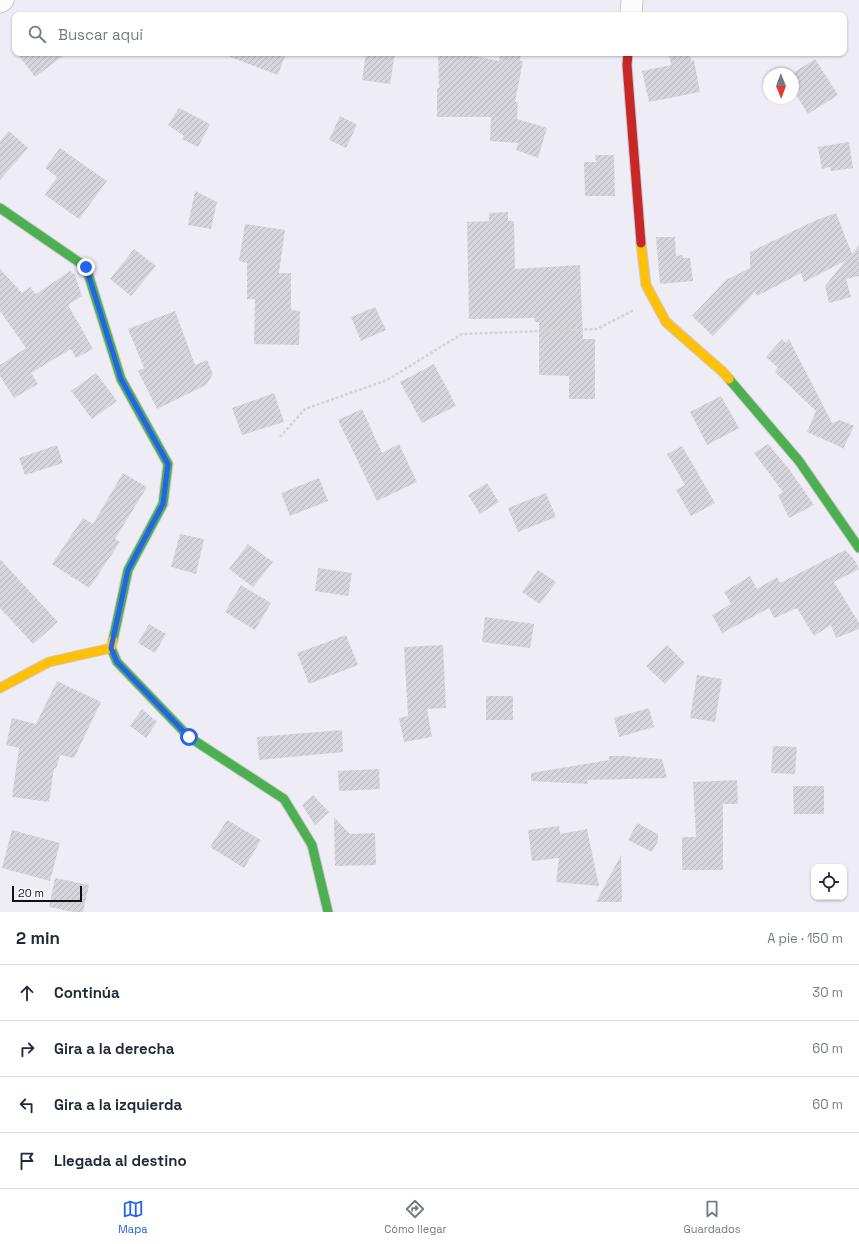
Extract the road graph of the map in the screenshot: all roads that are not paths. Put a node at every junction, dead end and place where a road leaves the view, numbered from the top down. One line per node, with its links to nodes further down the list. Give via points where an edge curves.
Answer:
1 (3, 0): 3 (street)
2 (632, 0): 4 (street)
3 (0, 2)
4 (631, 12)
5 (628, 56): 7 (street, via 639,225 646,285 666,322 724,373 799,461)
6 (0, 208): 8 (street, via 86,267 121,379 168,464 163,504 128,570)
7 (859, 548)
8 (111, 648): 9 (street, via 48,662); 10 (street, via 117,662 189,737 284,799 312,845)
9 (0, 688)
10 (328, 912)

